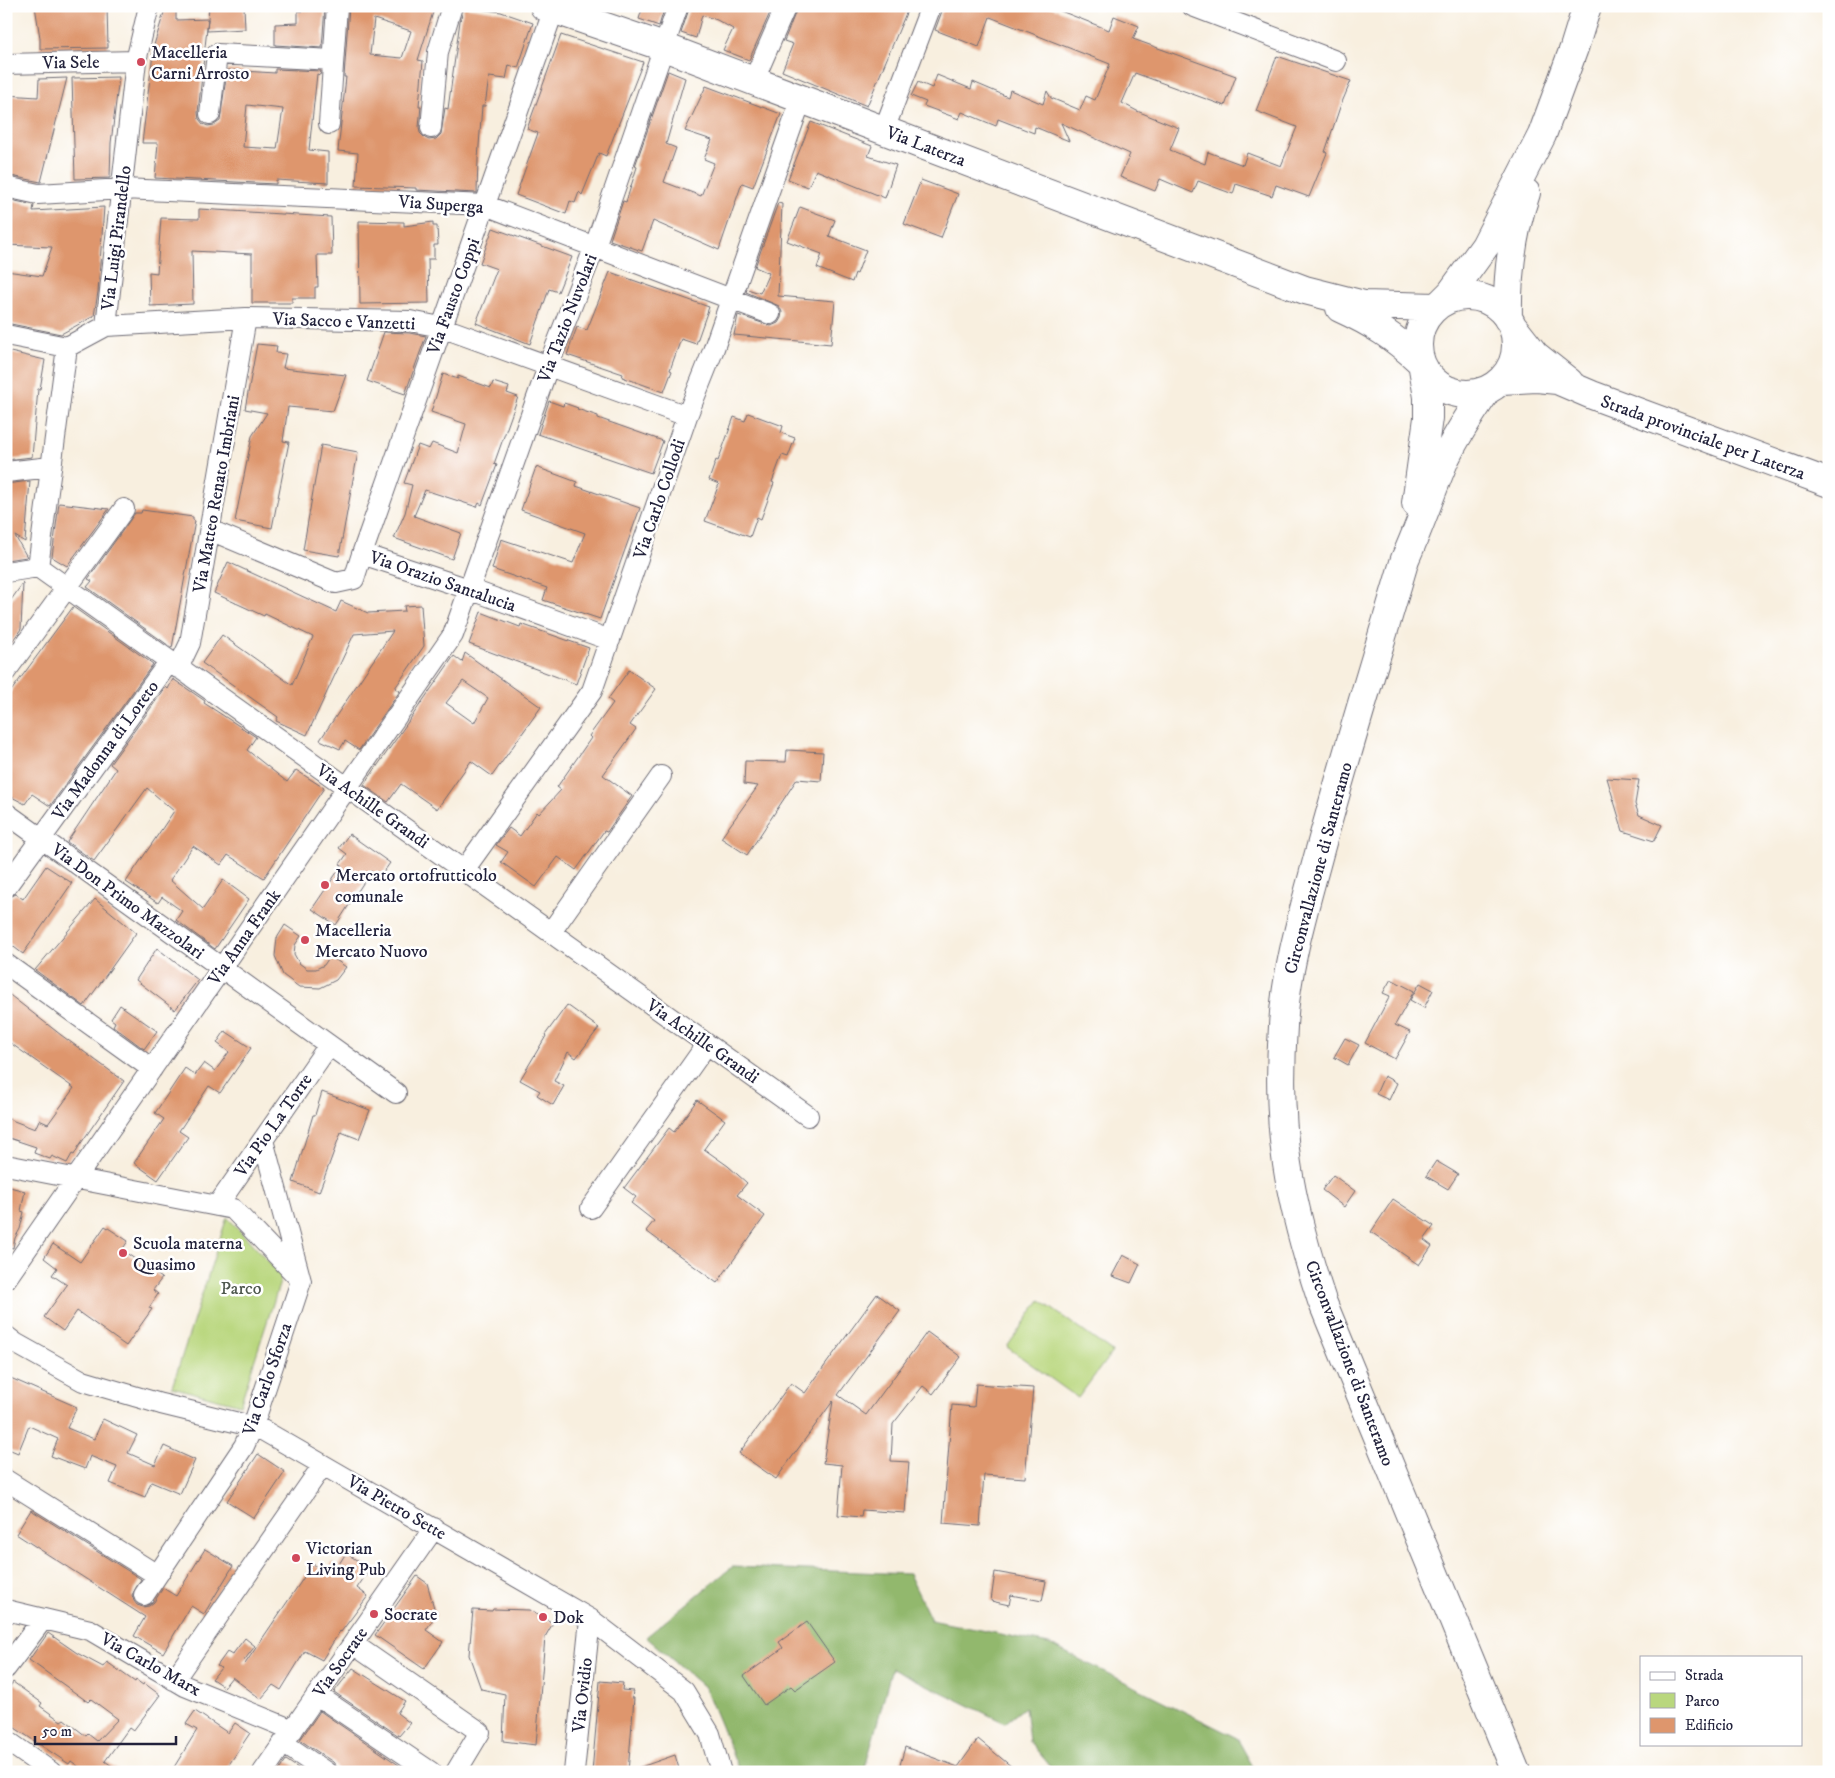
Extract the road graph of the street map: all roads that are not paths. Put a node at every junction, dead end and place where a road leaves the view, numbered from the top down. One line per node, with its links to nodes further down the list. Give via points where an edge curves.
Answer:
1 (149, 6): 11 (street, Via Luigi Pirandello)
2 (337, 6): 12 (street)
3 (452, 6): 19 (street, via 438,52)
4 (678, 6): 10 (street, Via Tazio Nuvolari)
5 (786, 6): 15 (street)
6 (931, 6): 20 (street)
7 (1192, 6): 13 (street)
8 (1587, 6): 21 (main road)
9 (551, 7): 10 (main road, Via Laterza); 24 (street, Via Fausto Coppi)
10 (664, 47): 15 (main road, Via Laterza); 25 (street, Via Tazio Nuvolari)
11 (136, 60): 14 (street, Via Sele); 23 (street, Via Luigi Pirandello)
12 (333, 60): 17 (street, via 217,54); 18 (street)
13 (1336, 61)
14 (6, 64)
15 (753, 82): 16 (main road, Via Laterza)
16 (801, 100): 20 (main road, Via Laterza); 27 (street, Via Carlo Collodi)
17 (210, 114)
18 (328, 124)
19 (431, 128)
20 (884, 130): 26 (main road, Via Laterza)
21 (1542, 135): 28 (main road, via 1486,246 1451,293); 31 (main road, via 1516,230 1509,269)
22 (6, 188): 23 (street, Via Superga, via 38,194)
23 (123, 189): 24 (street, Via Superga); 32 (street, Via Luigi Pirandello)
24 (485, 205): 25 (street, Via Superga); 33 (street, Via Fausto Coppi)
25 (595, 246): 27 (street, Via Superga); 36 (street, Via Tazio Nuvolari)
26 (1305, 290): 28 (main road, via 1364,305); 37 (main road, via 1376,325 1400,342)
27 (730, 300): 29 (street, Via Superga); 40 (street, Via Carlo Collodi)
28 (1438, 305): 31 (main road, via 1470,296 1498,307); 37 (main road, via 1420,331 1418,346)
29 (770, 314)
30 (246, 318): 32 (street, Via Sacco e Vanzetti); 33 (street, Via Sacco e Vanzetti, via 410,320); 45 (street, Via Matteo Renato Imbriani)
31 (1511, 323): 38 (main road, via 1516,341 1515,355 1510,368); 39 (main road, via 1535,355)
32 (106, 326): 35 (street, Via Luigi Pirandello)
33 (441, 326): 36 (street, Via Sacco e Vanzetti); 46 (street, Via Fausto Coppi)
34 (6, 335): 35 (street)
35 (67, 347): 41 (street)
36 (549, 364): 40 (street, Via Sacco e Vanzetti); 51 (street, Via Tazio Nuvolari)
37 (1422, 365): 38 (main road, via 1432,380 1458,394 1473,394); 47 (main road, Circonvallazione di Santeramo, via 1428,418)
38 (1494, 385): 39 (main road, Strada provinciale per Laterza, via 1537,378 1557,380); 47 (main road, Circonvallazione di Santeramo, via 1465,422 1452,446)
39 (1578, 389): 43 (main road, Strada provinciale per Laterza)
40 (687, 416): 52 (street, Via Carlo Collodi)
41 (51, 467): 42 (street); 48 (street)
42 (6, 472)
43 (1829, 483)
44 (124, 509): 50 (street)
45 (210, 530): 46 (street, Via Orazio Santalucia, via 336,583 354,579); 53 (street, Via Matteo Renato Imbriani, via 190,643)
46 (362, 554): 51 (street, Via Orazio Santalucia)
47 (1404, 559): 99 (main road, Circonvallazione di Santeramo, via 1297,938 1283,1025 1283,1136 1298,1223 1322,1301)
48 (38, 567): 49 (street); 50 (street, Via Achille Grandi)
49 (6, 572)
50 (66, 588): 53 (street, Via Achille Grandi); 54 (street)
51 (469, 589): 52 (street, Via Orazio Santalucia); 56 (street, Via Anna Frank, via 453,635)
52 (610, 640): 59 (street, Via Carlo Collodi, via 592,691)
53 (173, 665): 56 (street, Via Achille Grandi); 58 (street, Via Madonna di Loreto)
54 (6, 671)
55 (661, 776): 61 (street)
56 (348, 787): 59 (street, Via Achille Grandi); 63 (street, Via Anna Frank)
57 (6, 813): 58 (street, Via Don Primo Mazzolari)
58 (42, 839): 60 (street, Via Madonna di Loreto); 63 (street, Via Don Primo Mazzolari)
59 (464, 870): 61 (street, Via Achille Grandi)
60 (6, 887)
61 (551, 932): 64 (street, Via Achille Grandi)
62 (6, 964): 66 (street)
63 (222, 969): 65 (street, Via Don Primo Mazzolari); 66 (street, Via Anna Frank)
64 (707, 1044): 68 (street, Via Achille Grandi); 73 (street)
65 (328, 1045): 67 (street, Via Don Primo Mazzolari); 69 (street, Via Pio La Torre)
66 (152, 1069): 71 (street, Via Anna Frank)
67 (396, 1093)
68 (808, 1116)
69 (263, 1140): 72 (street, Via Pio La Torre); 75 (street)
70 (6, 1165): 71 (street)
71 (76, 1179): 72 (street); 74 (street, Via Anna Frank)
72 (217, 1206): 75 (street, via 233,1209)
73 (591, 1208)
74 (6, 1279)
75 (301, 1280): 77 (street, Via Carlo Sforza)
76 (6, 1336): 77 (street, Via Pietro Sette, via 83,1381)
77 (252, 1426): 78 (street, Via Pietro Sette); 81 (street, Via Carlo Sforza, via 244,1446)
78 (323, 1465): 80 (street, Via Pietro Sette); 88 (street)
79 (6, 1480): 81 (street)
80 (434, 1528): 85 (street, Via Pietro Sette); 86 (street, Via Socrate)
81 (157, 1575): 82 (street, Via Carlo Sforza)
82 (144, 1595)
83 (6, 1610): 84 (street, Via Carlo Marx)
84 (42, 1619): 87 (street); 88 (street, Via Carlo Marx, via 90,1630)
85 (590, 1619): 97 (street, Via Ovidio); 98 (street, Via Pietro Sette, via 684,1691 710,1734)
86 (353, 1644): 89 (street, Via Socrate); 96 (street, via 480,1732)
87 (6, 1668)
88 (174, 1680): 90 (street, Via Carlo Marx)
89 (317, 1695): 90 (street, Via Socrate); 95 (street)
90 (288, 1736): 93 (street, Via Socrate); 94 (street, Via Carlo Marx)
91 (6, 1740): 92 (street)
92 (51, 1772)
93 (263, 1772)
94 (326, 1772)
95 (430, 1772)
96 (456, 1772)
97 (574, 1772)
98 (721, 1772)
99 (1516, 1772)

